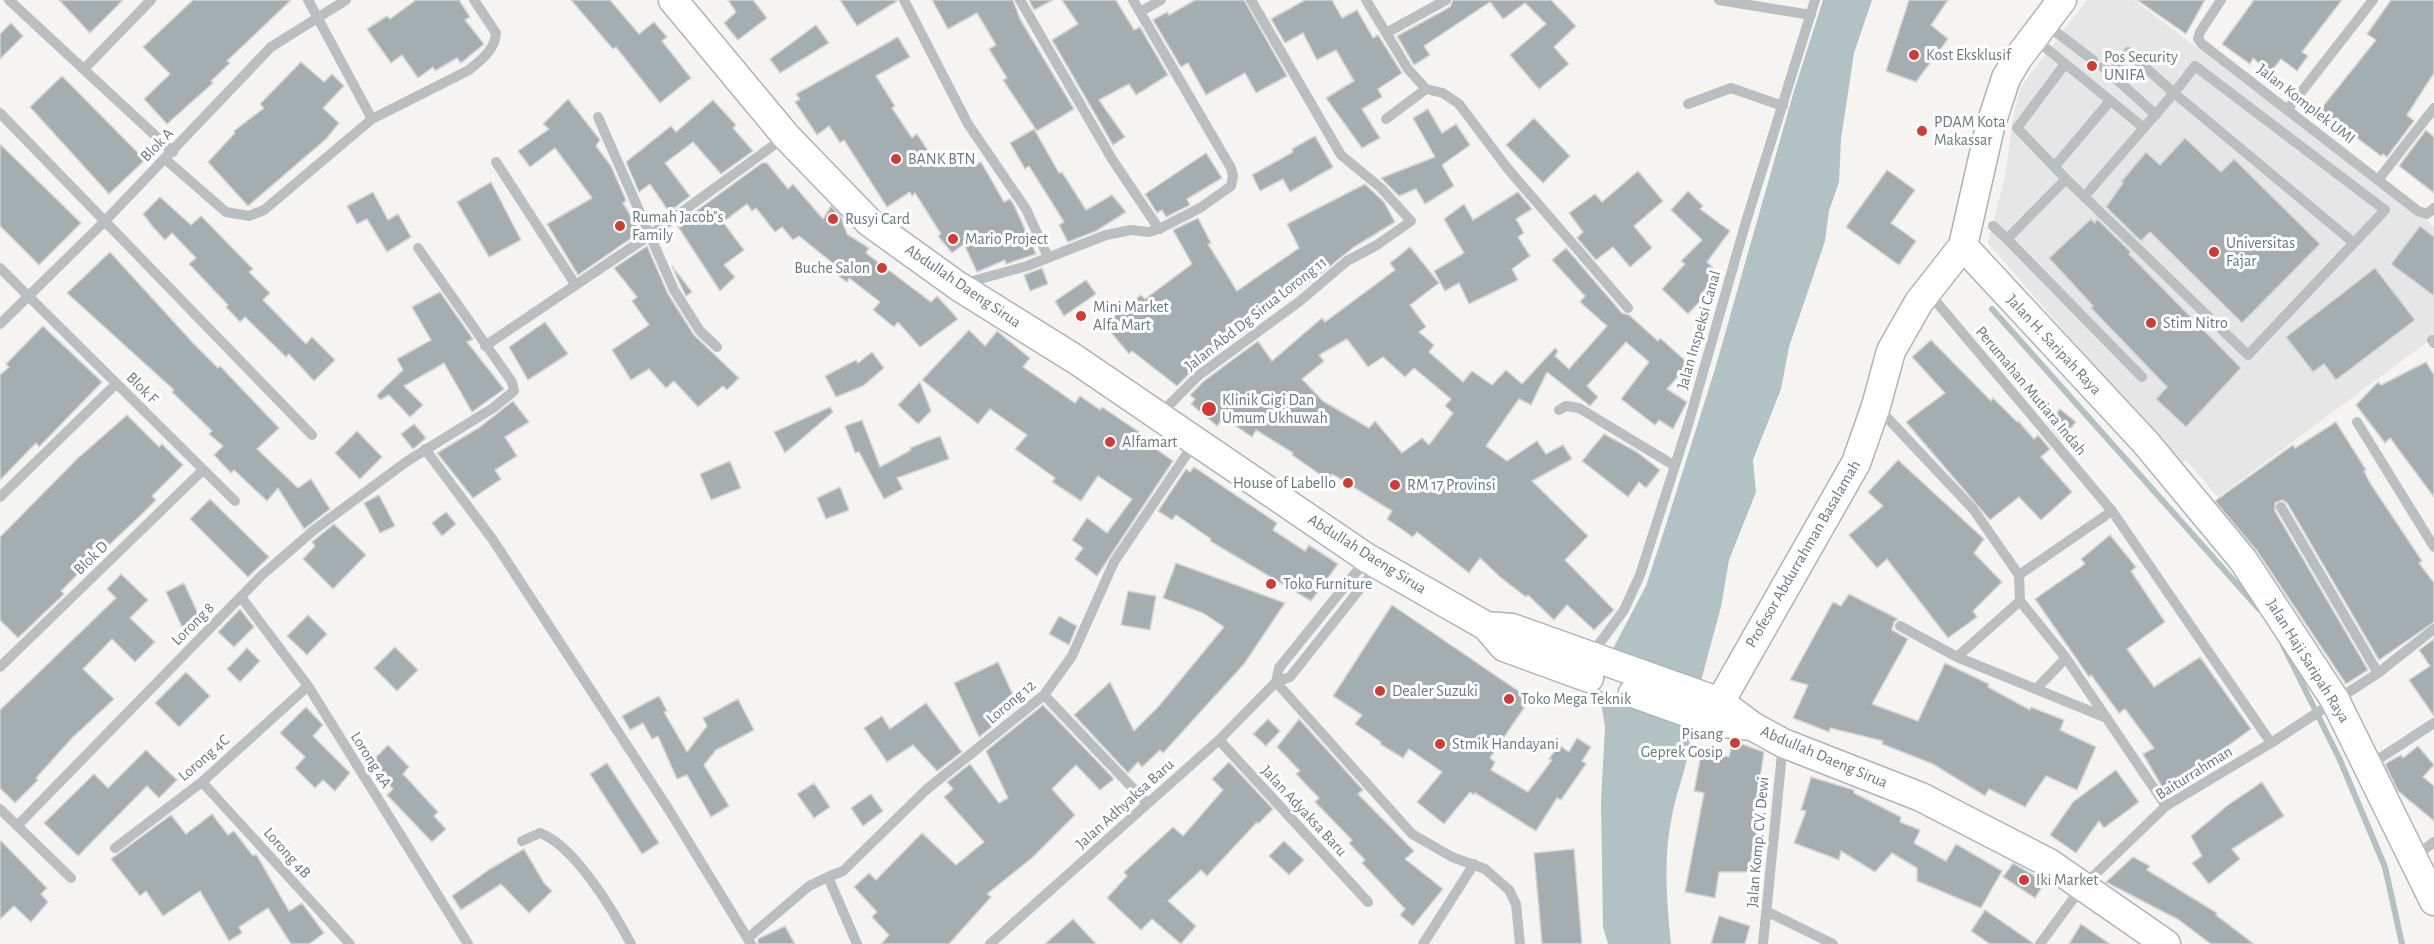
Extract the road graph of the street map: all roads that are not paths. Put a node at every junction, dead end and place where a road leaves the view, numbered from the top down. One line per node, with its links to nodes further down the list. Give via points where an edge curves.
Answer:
1 (9, 0): 26 (street)
2 (151, 0): 26 (street)
3 (308, 0): 21 (street)
4 (346, 0): 21 (street, Blok A)
5 (474, 0): 37 (street, via 496,33 493,46 482,59 469,70)
6 (673, 0): 40 (main road, Abdullah Daeng Sirua)
7 (904, 0): 55 (street, via 968,124 1026,209)
8 (1020, 0): 50 (street, via 1106,148)
9 (1133, 0): 19 (street)
10 (1161, 0): 19 (street)
11 (1251, 0): 69 (street, Jalan Abd Dg Sirua Lorong 11, via 1341,155 1381,188 1411,220 1347,261 1300,301 1199,375)
12 (1366, 0): 23 (street)
13 (1446, 0): 23 (street)
14 (1719, 0): 20 (street)
15 (1815, 0): 20 (street, Jalan Inspeksi Canal)
16 (2062, 0): 22 (main road, Profesor Abdurrahman Basalamah)
17 (2222, 0): 33 (street, Jalan Komplek UMI, via 2198,39)
18 (2373, 0): 33 (street)
19 (1140, 12): 50 (street, via 1233,176 1229,188)
20 (1811, 15): 31 (street, Jalan Inspeksi Canal)
21 (319, 16): 37 (street); 41 (street, Blok A, via 271,47)
22 (2038, 30): 24 (street); 25 (street); 56 (main road, Profesor Abdurrahman Basalamah, via 2006,78 1997,101)
23 (1386, 33): 27 (street, via 1408,69)
24 (2099, 61): 28 (street, via 2128,52); 35 (street)
25 (2065, 64): 29 (street); 43 (street, via 2017,128)
26 (85, 68): 41 (street)
27 (1426, 89): 38 (street); 61 (street, via 1443,93 1459,104 1508,169)
28 (2174, 93): 35 (street); 53 (street); 53 (street, via 2195,66 2385,210)
29 (2110, 101): 39 (street); 43 (street)
30 (1688, 104): 31 (street, via 1731,88)
31 (1783, 106): 75 (street, Jalan Inspeksi Canal)
32 (2434, 108): 45 (street)
33 (2288, 109): 45 (street, Jalan Komplek UMI)
34 (0, 113): 48 (street)
35 (2156, 115): 39 (street)
36 (598, 117): 51 (street)
37 (372, 119): 41 (street, via 264,210 249,216 216,206)
38 (1386, 119)
39 (2144, 128): 46 (street)
40 (786, 136): 51 (street); 59 (main road, Abdullah Daeng Sirua, via 869,222)
41 (169, 155): 48 (street, Blok A)
42 (496, 162): 58 (street)
43 (2055, 166): 44 (street)
44 (2066, 179): 46 (street); 52 (street)
45 (2378, 180): 47 (street, Jalan Komplek UMI, via 2421,213)
46 (2084, 197): 53 (street, via 2248,355)
47 (2433, 209)
48 (104, 222): 60 (street, Blok A); 71 (street)
49 (1994, 226): 52 (street)
50 (1159, 229): 55 (street, via 1106,235)
51 (650, 235): 58 (street); 64 (street, via 674,290 700,332)
52 (2007, 239): 65 (street)
53 (2354, 243)
54 (418, 248): 63 (street)
55 (1048, 257): 59 (street)
56 (1947, 266): 67 (main road, Profesor Abdurrahman Basalamah, via 1890,351); 73 (main road, Jalan H. Saripah Raya); 80 (street, Perumahan Mutiara Indah)
57 (0, 268): 60 (street, Blok F)
58 (575, 284): 63 (street)
59 (958, 286): 69 (main road, Abdullah Daeng Sirua, via 1076,359)
60 (28, 296): 62 (street, Blok A); 66 (street, Blok F)
61 (1628, 308)
62 (0, 324)
63 (486, 346): 74 (street, Lorong 8, via 512,382 514,391)
64 (717, 347)
65 (2142, 377)
66 (116, 384): 76 (street, Blok F); 77 (street)
67 (1876, 406): 83 (street, via 1973,509); 99 (main road, Profesor Abdurrahman Basalamah, via 1856,463)
68 (1559, 410): 75 (street, via 1566,406 1579,408)
69 (1158, 416): 72 (main road, Abdullah Daeng Sirua)
70 (2357, 422): 81 (street)
71 (312, 435)
72 (1195, 441): 82 (main road, Abdullah Daeng Sirua); 97 (street, Lorong 12, via 1114,562 1072,656)
73 (2146, 443): 98 (main road, Jalan Haji Saripah Raya, via 2243,561)
74 (423, 450): 84 (street, Lorong 8, via 314,530); 122 (street, via 493,540)
75 (1675, 466): 90 (street, Jalan Inspeksi Canal, via 1632,594)
76 (203, 470): 78 (street, Blok F); 92 (street, Blok D)
77 (0, 497)
78 (235, 501)
79 (2282, 507): 93 (street)
80 (2112, 511): 83 (street); 105 (street, Perumahan Mutiara Indah)
81 (2434, 547)
82 (1373, 561): 87 (main road, Abdullah Daeng Sirua); 94 (street, via 1279,669)
83 (2019, 575): 85 (street)
84 (241, 597): 95 (street, Lorong 4A); 111 (street, Lorong 8)
85 (2020, 601): 89 (street); 91 (street)
86 (1900, 626): 89 (street)
87 (1486, 627): 90 (main road, Abdullah Daeng Sirua, via 1512,628); 102 (main road, via 1504,647 1530,657 1704,719)
88 (2434, 629): 93 (street, Baiturrahman)
89 (1957, 657): 96 (street)
90 (1589, 658): 99 (main road, Abdullah Daeng Sirua)
91 (2066, 658): 96 (street); 100 (street)
92 (0, 667)
93 (2378, 673): 98 (street, Baiturrahman)
94 (1276, 682): 103 (street, Jalan Adhyaksa Baru); 115 (street, via 1412,834)
95 (308, 686): 107 (street, Lorong 4C); 124 (street, Lorong 4A)
96 (2037, 688): 100 (street)
97 (1044, 695): 108 (street); 116 (street, Lorong 12, via 927,789 843,871)
98 (2335, 700): 105 (street, Baiturrahman); 106 (main road, Jalan Haji Saripah Raya)
99 (1720, 702): 102 (main road, Abdullah Daeng Sirua)
100 (2109, 719): 109 (street)
101 (2434, 723): 106 (street)
102 (1752, 726): 104 (main road, Abdullah Daeng Sirua)
103 (1219, 740): 108 (street, Jalan Adhyaksa Baru); 119 (street, Jalan Adyaksa Baru)
104 (1783, 743): 118 (main road, Abdullah Daeng Sirua, via 1921,797 2049,863); 121 (street, Jalan Komp. CV. Dewi)
105 (2271, 743): 109 (street, Baiturrahman)
106 (2368, 766): 114 (main road, Jalan Haji Saripah Raya)
107 (202, 782): 113 (street, Lorong 4C); 123 (street, Lorong 4B)
108 (1147, 803): 127 (street, Jalan Adhyaksa Baru)
109 (2166, 806): 118 (street, Baiturrahman)
110 (0, 809): 111 (street)
111 (17, 826): 117 (street)
112 (522, 842): 125 (street, via 540,833 555,842 600,891)
113 (115, 848)
114 (2423, 850): 120 (main road, Jalan Haji Saripah Raya)
115 (1473, 864): 128 (street); 129 (street, via 1509,890 1516,904)
116 (828, 877): 122 (street, Lorong 12, via 809,886); 126 (street)
117 (71, 878)
118 (2082, 887): 132 (street, Baiturrahman); 133 (main road, Abdullah Daeng Sirua)
119 (1368, 902)
120 (2434, 902)
121 (1767, 912): 130 (street, Jalan Komp. CV. Dewi); 131 (street)
122 (750, 941)
123 (350, 944)
124 (468, 944)
125 (631, 944)
126 (857, 944)
127 (990, 944)
128 (1423, 944)
129 (1520, 944)
130 (1763, 944)
131 (1833, 944)
132 (2040, 944)
133 (2166, 944)

